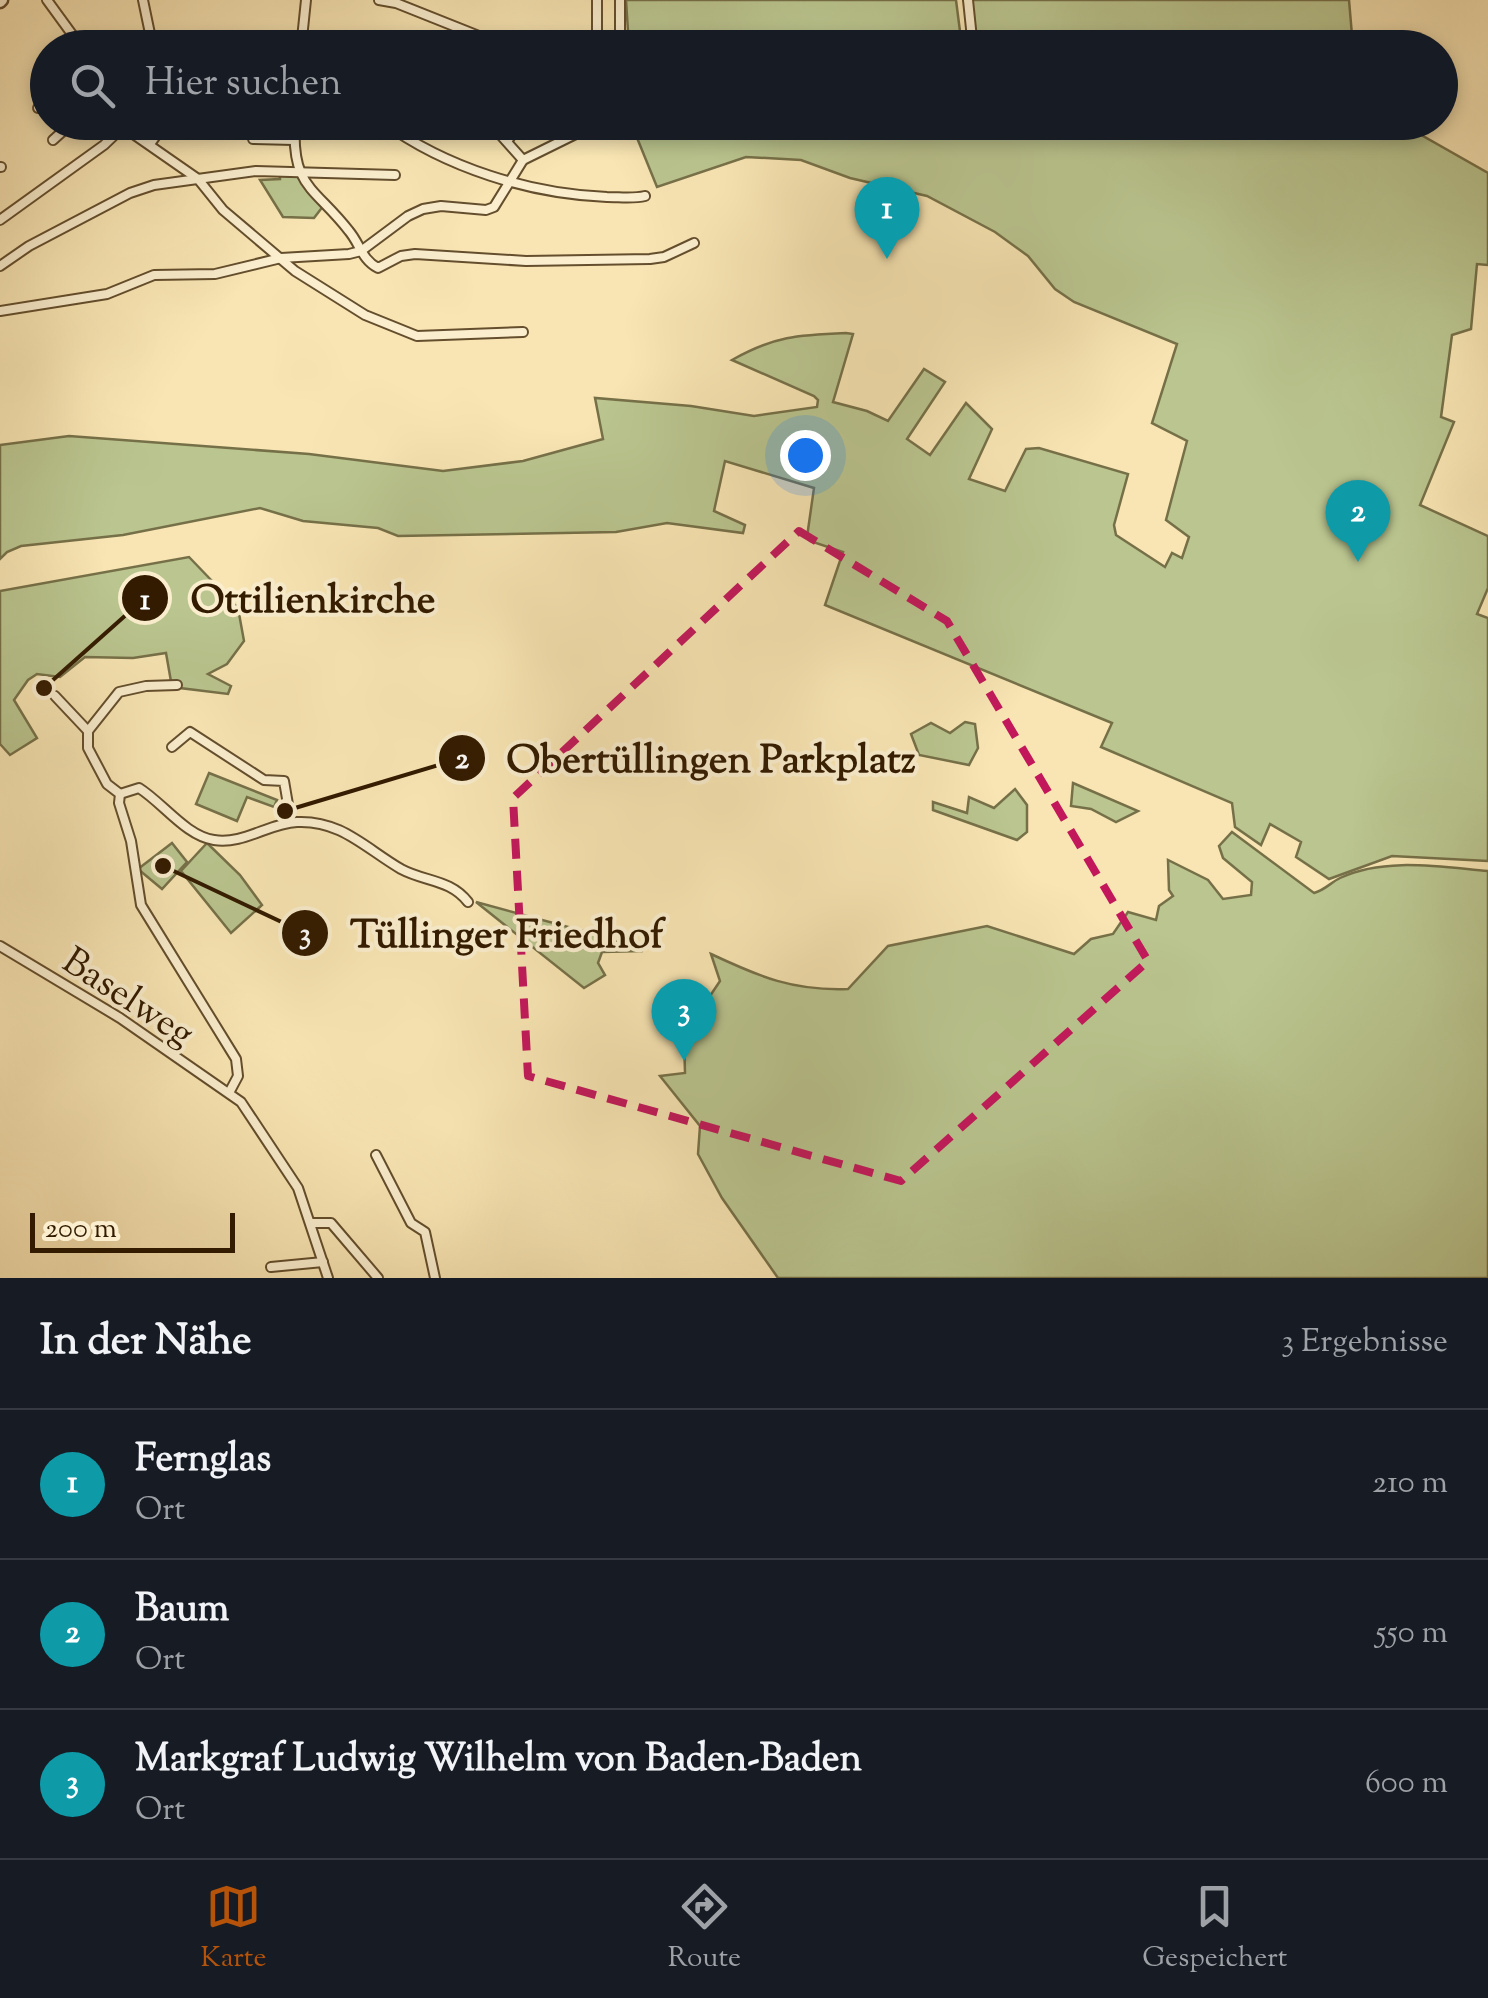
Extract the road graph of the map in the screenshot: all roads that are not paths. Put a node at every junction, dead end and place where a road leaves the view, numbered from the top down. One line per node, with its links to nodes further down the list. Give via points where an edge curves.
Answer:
1 (47, 0): 9 (street)
2 (144, 0): 10 (street)
3 (306, 0): 11 (street)
4 (379, 0): 8 (street)
5 (597, 0): 13 (street)
6 (620, 0): 14 (street)
7 (968, 0): 15 (street)
8 (397, 2): 12 (street)
9 (69, 30)
10 (150, 30)
11 (303, 30)
12 (466, 30)
13 (597, 30)
14 (620, 30)
15 (971, 30)
16 (104, 140): 30 (street)
17 (144, 140): 23 (street)
18 (153, 140): 23 (street)
19 (294, 140): 25 (street)
20 (413, 140): 28 (street)
21 (563, 140): 24 (street)
22 (507, 141): 24 (street)
23 (150, 144): 27 (street)
24 (522, 160): 28 (street)
25 (299, 172): 26 (street); 27 (street); 32 (street)
26 (395, 175)
27 (198, 179): 33 (street, via 223,210); 34 (street, via 130,193)
28 (510, 180): 29 (street, via 544,191); 32 (street, via 494,207 423,209)
29 (645, 196)
30 (0, 220)
31 (694, 243): 32 (street, via 657,259 526,262 415,254 378,268)
32 (361, 251): 33 (street)
33 (281, 258): 35 (street, via 228,272 154,275 107,294); 36 (street, via 340,301 418,336)
34 (0, 266)
35 (0, 311)
36 (523, 332)
37 (177, 685): 39 (street, via 120,692)
38 (56, 696): 39 (street)
39 (88, 730): 41 (street, via 88,748)
40 (172, 747): 42 (street, via 190,732 264,780 284,781)
41 (120, 794): 42 (street, via 138,788 213,840); 45 (street, via 141,905 230,1047 238,1070)
42 (291, 822): 43 (street, via 339,828 399,868 455,887)
43 (468, 902)
44 (0, 946): 45 (street, Baselweg)
45 (230, 1091): 47 (street, via 271,1143)
46 (376, 1155): 52 (street, via 412,1223 425,1232)
47 (312, 1224): 48 (street); 51 (street, via 332,1224)
48 (323, 1262): 49 (street); 50 (street)
49 (271, 1267)
50 (328, 1278)
51 (378, 1278)
52 (435, 1278)

